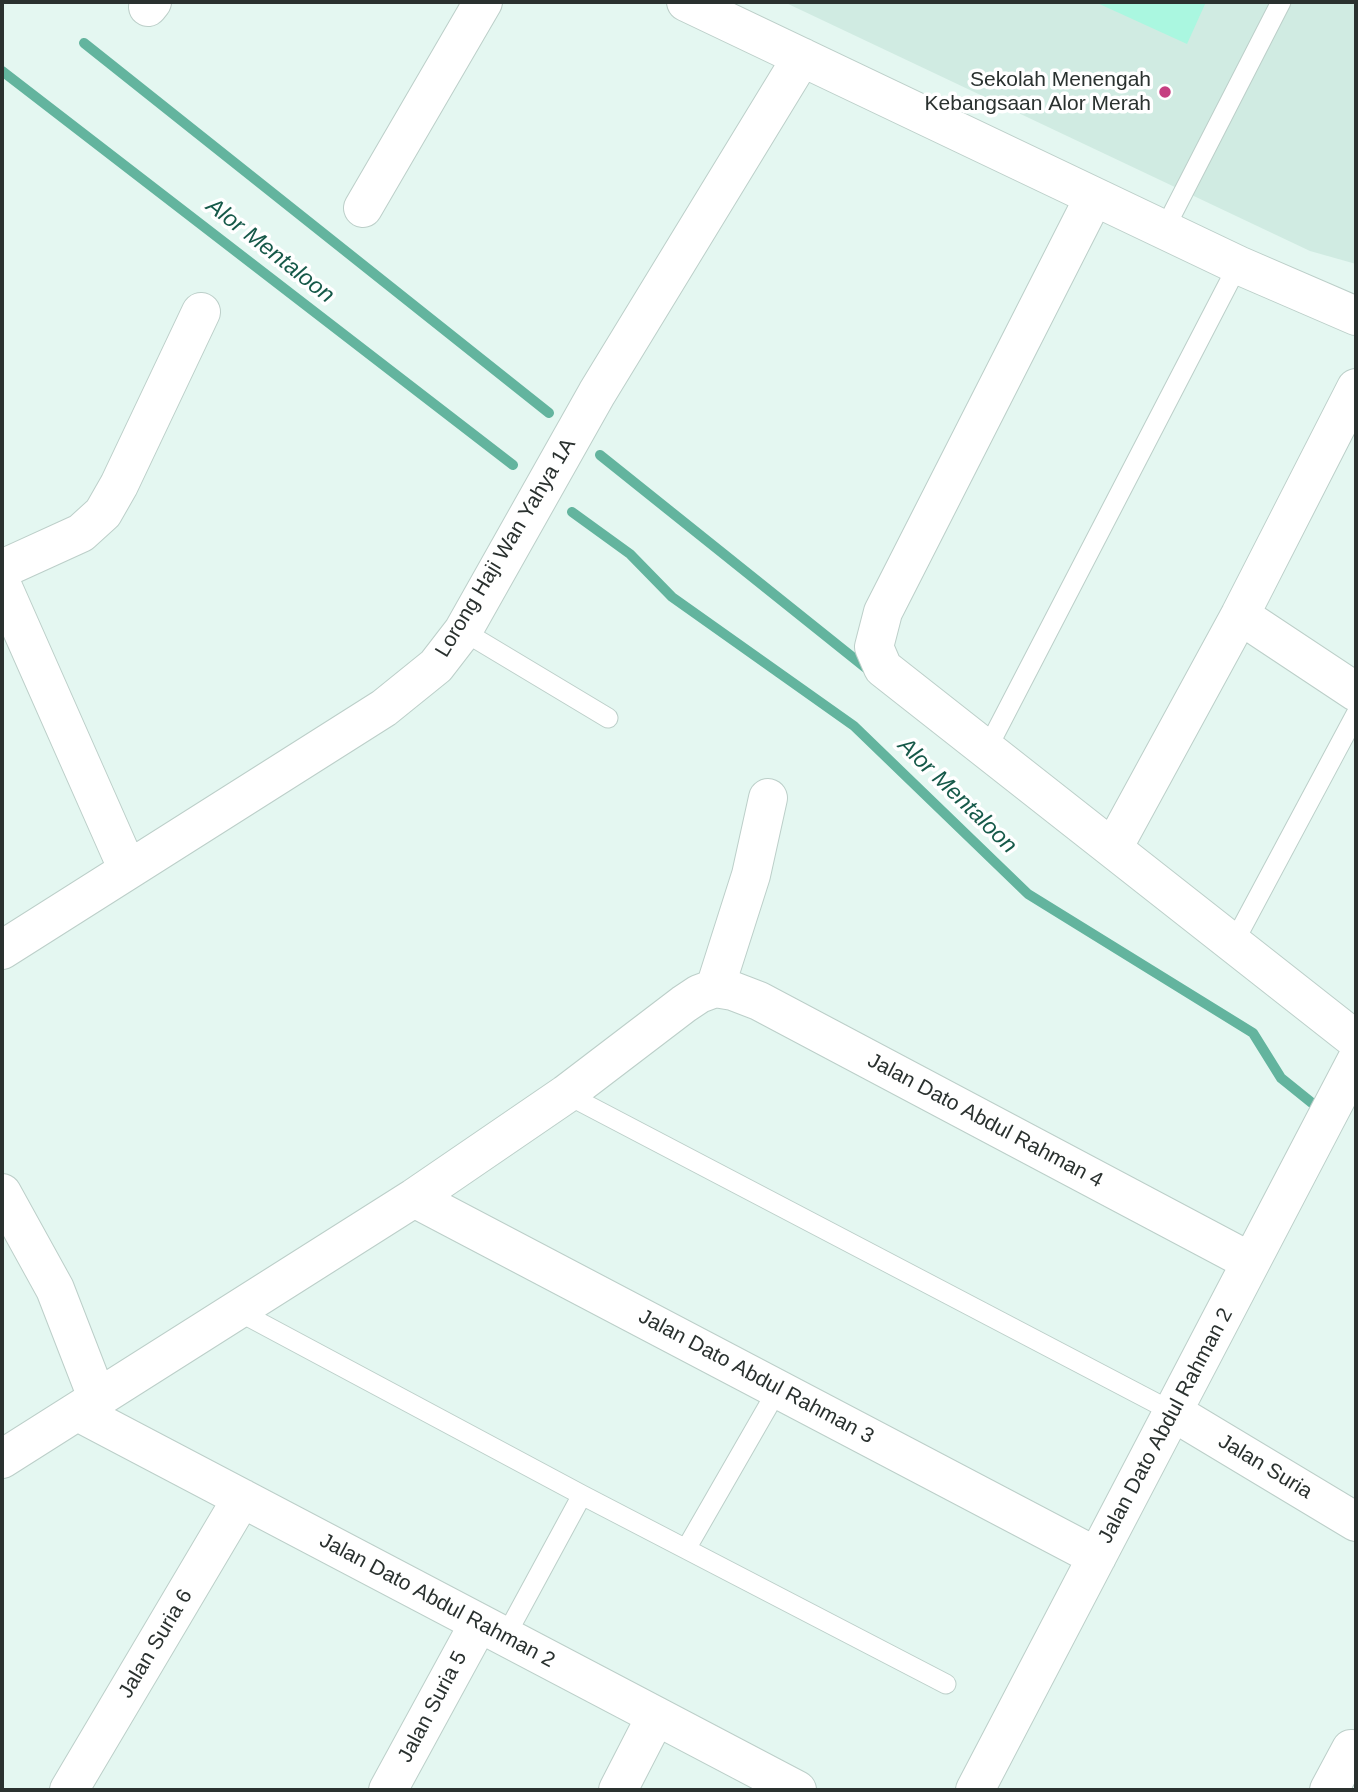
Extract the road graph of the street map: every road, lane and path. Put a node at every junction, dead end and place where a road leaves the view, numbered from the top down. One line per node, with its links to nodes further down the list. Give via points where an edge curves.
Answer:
1 (483, 2): 6 (street)
2 (686, 2): 4 (street)
3 (1281, 2): 7 (lane)
4 (802, 57): 5 (street); 14 (street, Lorong Haji Wan Yahya 1A, via 597,393)
5 (1094, 197): 7 (street); 18 (street, via 883,612 874,647 883,668)
6 (363, 208)
7 (1164, 230): 8 (street)
8 (1238, 265): 10 (street); 18 (lane)
9 (201, 312): 12 (street, via 103,513)
10 (1356, 316)
11 (1356, 388): 13 (street)
12 (2, 583): 21 (street)
13 (1240, 615): 15 (street); 20 (street)
14 (463, 631): 17 (lane); 21 (street, Lorong Haji Wan Yahya 1A, via 436,666 384,708)
15 (1356, 692)
16 (1356, 714): 22 (lane)
17 (608, 718)
18 (987, 748): 20 (street)
19 (768, 798): 24 (street, via 751,874)
20 (1113, 848): 22 (street)
21 (128, 870): 23 (street, Lorong Haji Wan Yahya 1A)
22 (1233, 944): 25 (street)
23 (2, 950)
24 (715, 988): 27 (street, via 684,1004); 30 (street, Jalan Dato Abdul Rahman 4, via 759,1001)
25 (1356, 1040)
26 (1356, 1061): 30 (street, Jalan Dato Abdul Rahman 2)
27 (566, 1094): 29 (street); 34 (lane)
28 (2, 1192): 33 (street, via 55,1289)
29 (414, 1198): 31 (street); 32 (street, Jalan Dato Abdul Rahman 3)
30 (1251, 1262): 34 (street, Jalan Dato Abdul Rahman 2)
31 (238, 1311): 33 (street); 36 (lane)
32 (778, 1389): 39 (lane); 40 (street, Jalan Dato Abdul Rahman 3)
33 (88, 1406): 35 (street); 37 (street, Jalan Dato Abdul Rahman 2)
34 (1173, 1412): 38 (street, Jalan Suria); 40 (street, Jalan Dato Abdul Rahman 2)
35 (2, 1460)
36 (582, 1495): 39 (lane); 41 (lane)
37 (242, 1498): 41 (street, Jalan Dato Abdul Rahman 2); 45 (street, Jalan Suria 6)
38 (1356, 1522)
39 (687, 1549): 42 (lane)
40 (1097, 1557): 49 (street, Jalan Dato Abdul Rahman 2)
41 (492, 1630): 43 (street, Jalan Dato Abdul Rahman 2); 46 (street, Jalan Suria 5)
42 (946, 1684)
43 (656, 1716): 47 (street); 48 (street, Jalan Dato Abdul Rahman 2)
44 (1351, 1749): 50 (street)
45 (69, 1790)
46 (388, 1790)
47 (618, 1790)
48 (797, 1790)
49 (975, 1790)
50 (1329, 1790)

